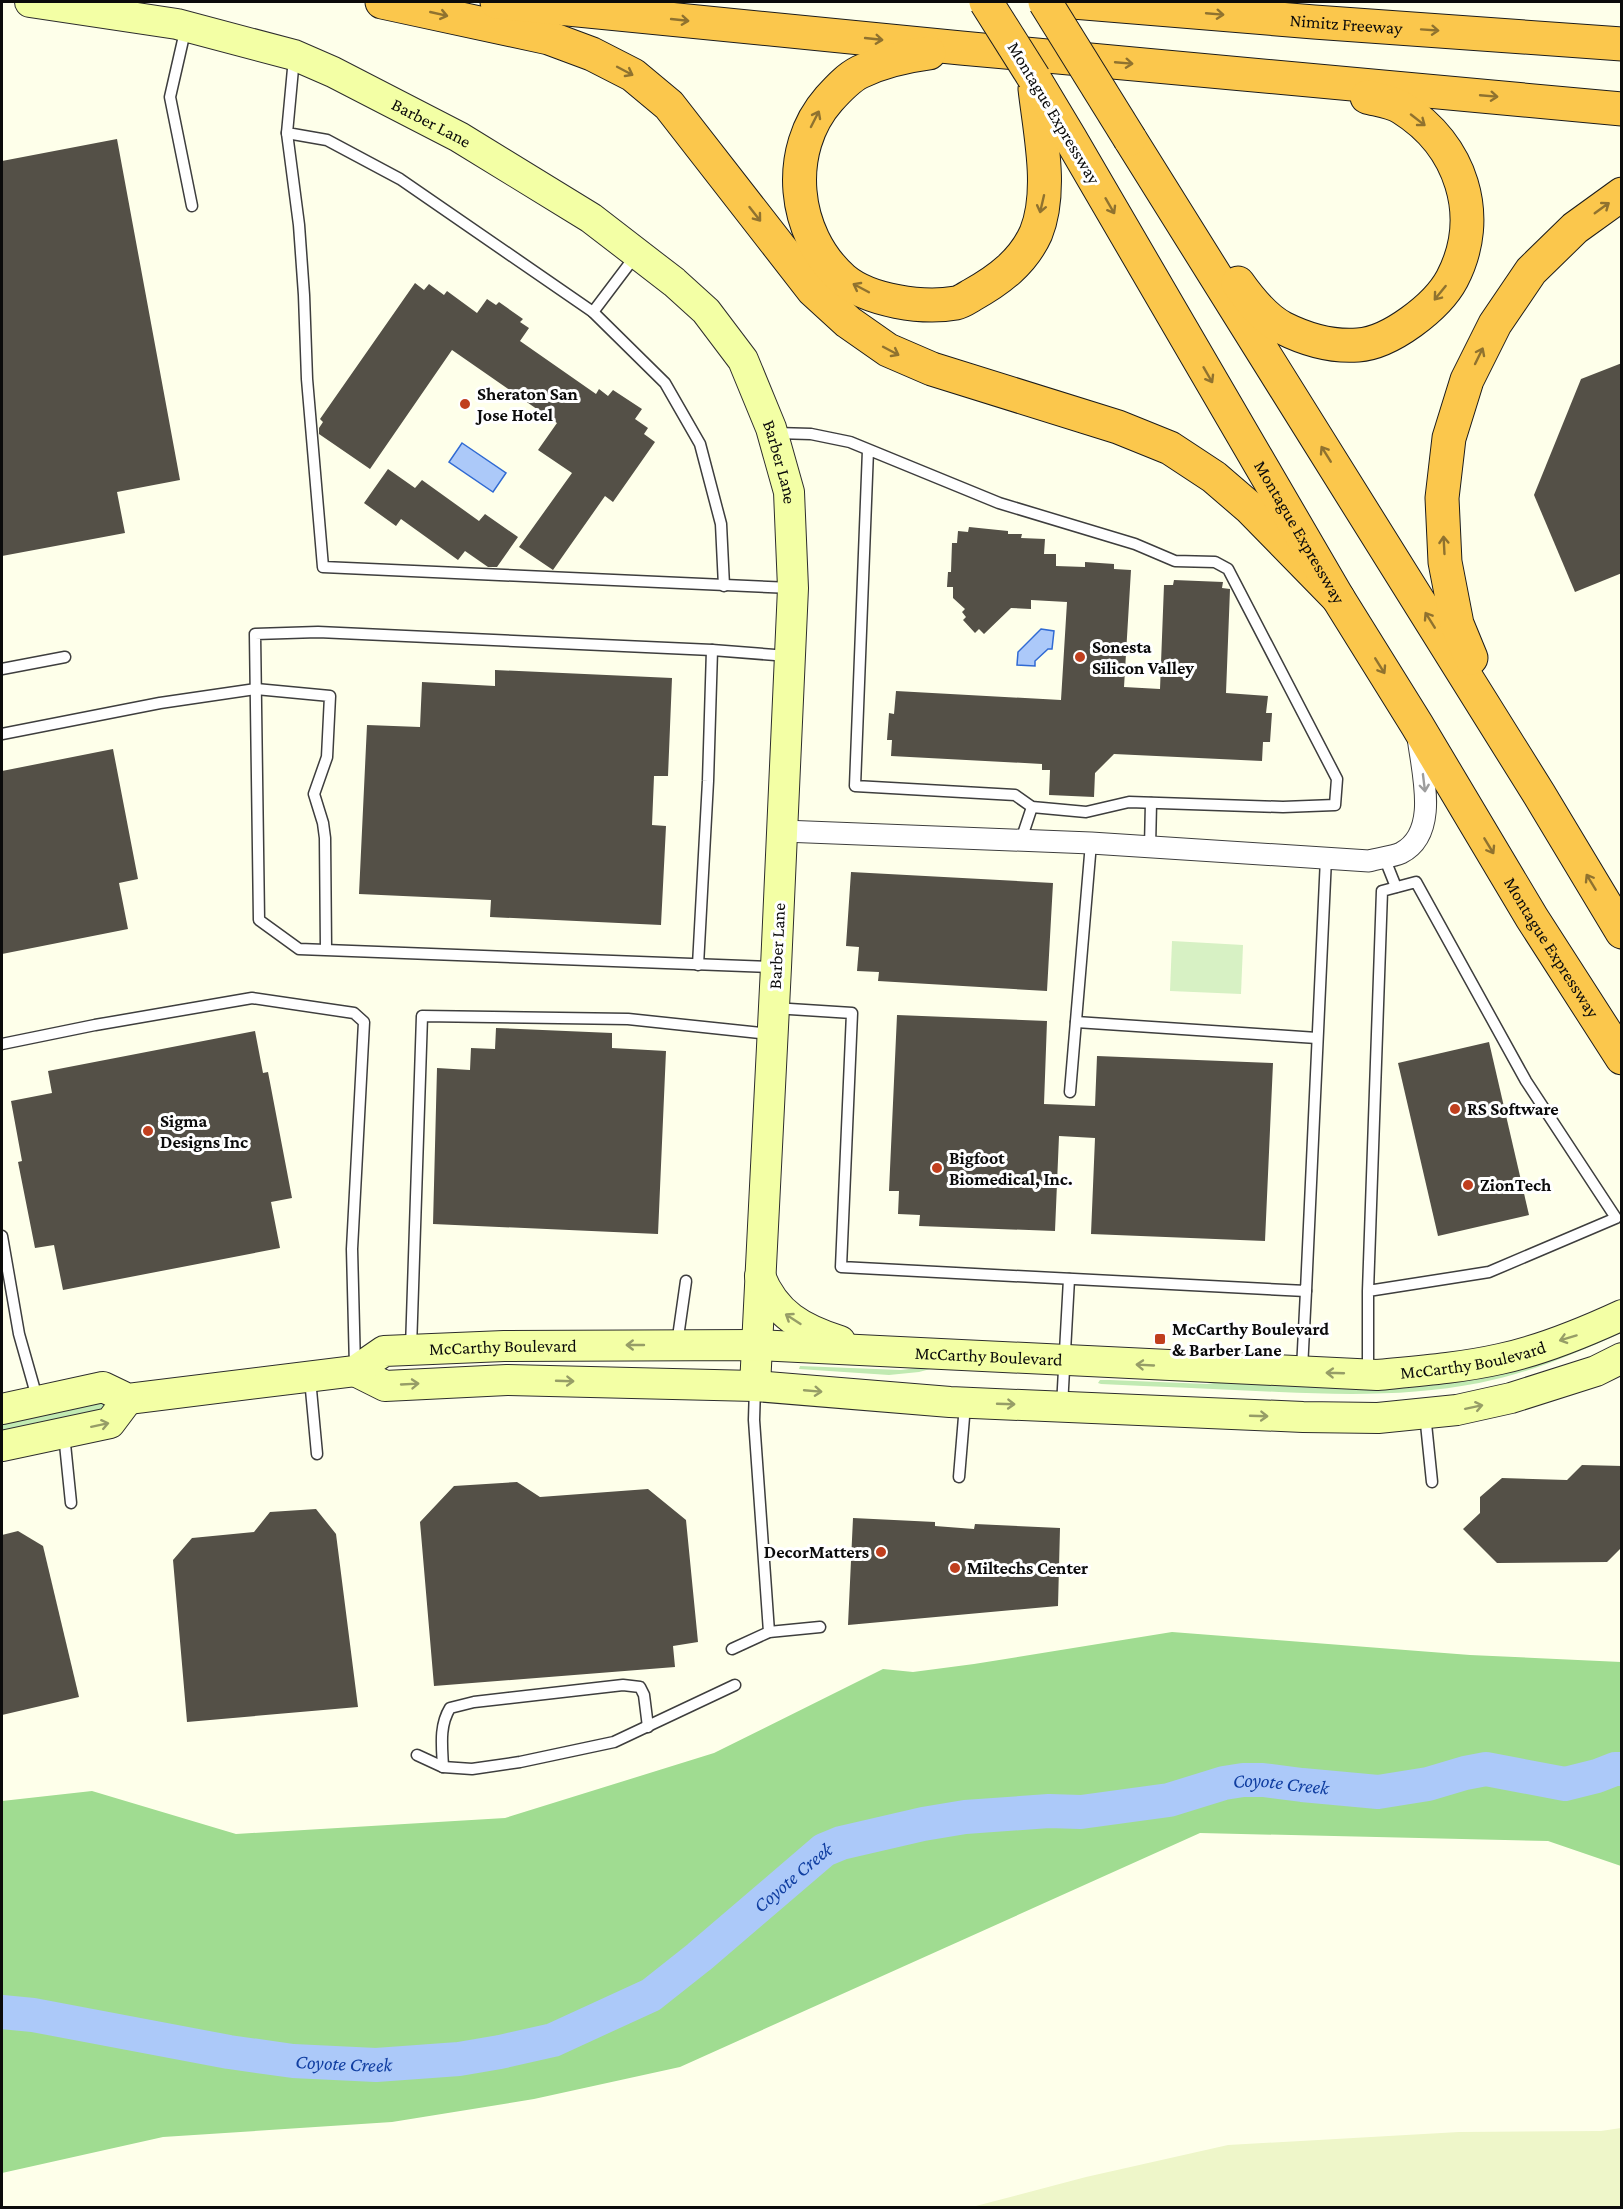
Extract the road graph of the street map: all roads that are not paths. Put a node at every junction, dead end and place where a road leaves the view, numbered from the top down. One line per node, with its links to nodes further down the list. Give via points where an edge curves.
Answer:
1 (30, 2): 7 (main road, Barber Lane)
2 (382, 2): 24 (highway, one-way to 24, via 549,38 633,75 669,105 813,290 848,322 888,350 932,369 1118,427 1170,448 1214,477 1250,508)
3 (496, 2): 9 (highway, one-way to 9)
4 (986, 2): 15 (highway, Montague Expressway, bridge, via 1034,78)
5 (1045, 2): 14 (highway, bridge)
6 (1072, 2): 8 (highway, Nimitz Freeway, one-way to 8)
7 (186, 27): 10 (main road, Barber Lane); 17 (lane, via 170,97)
8 (1622, 44)
9 (962, 48): 11 (highway, one-way to 11); 15 (highway, one-way to 9, via 1036,233 1014,266 995,283 958,303 914,305 877,297 844,279 823,256 801,208 799,159 809,131 821,108 859,72 908,56)
10 (294, 55): 13 (lane); 18 (main road, Barber Lane, via 459,137 591,219)
11 (1305, 79): 12 (highway, one-way to 12); 14 (highway, one-way to 14, via 1400,106 1431,131 1455,163 1466,202 1467,236 1451,279 1425,312 1396,333 1359,345 1317,342 1281,327 1260,311)
12 (1622, 109)
13 (287, 133): 19 (lane, via 327,140 400,178); 22 (lane, via 299,225 306,379 323,567)
14 (1130, 139): 32 (highway, one-way to 14)
15 (1056, 142): 24 (highway, Montague Expressway, one-way to 24)
16 (1622, 194): 32 (highway, one-way to 16, via 1480,679 1457,624 1445,562 1442,498 1449,438 1467,380 1490,333 1531,271 1575,228)
17 (192, 206)
18 (637, 254): 19 (lane); 20 (main road, Barber Lane, via 698,304 725,335 743,360)
19 (593, 312): 22 (lane, via 665,383 700,444 721,524)
20 (773, 433): 21 (lane, via 811,434); 23 (main road, Barber Lane, via 789,492)
21 (868, 450): 33 (lane, via 999,503 1136,544 1175,561 1215,562 1228,569 1337,779 1335,805); 34 (lane, via 855,786 1015,795)
22 (724, 586): 23 (lane)
23 (793, 588): 27 (main road, Barber Lane)
24 (1338, 598): 30 (highway, Montague Expressway, one-way to 30)
25 (712, 650): 27 (lane); 29 (lane, via 318,632 255,634); 44 (lane)
26 (65, 657): 28 (lane)
27 (790, 657): 35 (main road, Barber Lane)
28 (2, 669)
29 (256, 689): 31 (lane); 43 (lane, via 259,920 299,949); 43 (lane, via 330,696 327,757 314,794 325,837)
30 (1417, 724): 39 (street, one-way to 39, via 1427,809 1420,836); 50 (highway, Montague Expressway, one-way to 50, via 1532,918)
31 (2, 734)
32 (1539, 794): 42 (highway, one-way to 32)
33 (1151, 802): 34 (lane, via 1129,802 1086,812); 38 (lane)
34 (1032, 807): 36 (lane)
35 (783, 831): 36 (street); 45 (main road, Barber Lane)
36 (1021, 840): 37 (street)
37 (1090, 843): 38 (street); 47 (lane)
38 (1150, 847): 40 (street)
39 (1393, 855): 40 (street, via 1369,861); 41 (lane)
40 (1326, 858): 48 (lane)
41 (1396, 887): 57 (lane, via 1382,891); 57 (lane, via 1416,882 1526,1081 1616,1218 1489,1272)
42 (1622, 932)
43 (326, 950): 44 (lane)
44 (698, 965): 45 (lane)
45 (776, 967): 46 (main road, Barber Lane)
46 (774, 1022): 53 (main road, Barber Lane); 54 (lane, via 852,1013 842,1267); 61 (lane, via 422,1016)
47 (1076, 1022): 48 (lane); 51 (lane)
48 (1317, 1038): 56 (lane)
49 (2, 1044): 65 (lane, via 252,998 354,1013 364,1022 352,1249)
50 (1622, 1058)
51 (1070, 1092)
52 (2, 1236): 71 (lane, via 19,1334)
53 (760, 1276): 60 (main road, Barber Lane); 62 (main road, one-way to 53, via 820,1335 786,1316 767,1293)
54 (1070, 1279): 56 (lane); 63 (lane)
55 (686, 1281): 59 (lane)
56 (1306, 1291): 66 (lane)
57 (1368, 1291): 67 (lane)
58 (1622, 1316): 67 (main road, McCarthy Boulevard, one-way to 67, via 1580,1335 1502,1359 1450,1369)
59 (677, 1345): 60 (main road, McCarthy Boulevard); 61 (main road, McCarthy Boulevard, one-way to 61)
60 (756, 1345): 62 (main road, McCarthy Boulevard); 69 (main road, Barber Lane)
61 (411, 1350): 65 (main road, McCarthy Boulevard, via 384,1351)
62 (865, 1350): 63 (main road, McCarthy Boulevard)
63 (1064, 1361): 66 (main road, McCarthy Boulevard, one-way to 63); 73 (lane)
64 (1617, 1364): 75 (main road, McCarthy Boulevard, one-way to 64, via 1511,1398)
65 (355, 1371): 68 (main road, McCarthy Boulevard); 69 (main road, McCarthy Boulevard, one-way to 69, via 385,1386 507,1380)
66 (1301, 1372): 67 (main road, McCarthy Boulevard, one-way to 66)
67 (1368, 1375)
68 (310, 1376): 70 (main road, McCarthy Boulevard); 78 (lane)
69 (755, 1386): 72 (main road, McCarthy Boulevard, one-way to 72); 83 (lane, via 754,1419)
70 (128, 1399): 71 (main road, via 103,1387); 76 (main road, one-way to 70, via 110,1423)
71 (38, 1401): 74 (main road)
72 (965, 1402): 73 (main road, McCarthy Boulevard, one-way to 73); 79 (lane)
73 (1062, 1407): 75 (main road, McCarthy Boulevard, one-way to 75, via 1303,1417 1378,1418)
74 (2, 1409)
75 (1425, 1413): 80 (lane)
76 (64, 1433): 77 (main road); 81 (lane)
77 (2, 1446)
78 (317, 1454)
79 (959, 1477)
80 (1432, 1482)
81 (71, 1503)
82 (820, 1627): 83 (lane)
83 (770, 1632): 84 (lane)
84 (732, 1650)
85 (735, 1685): 86 (lane)
86 (648, 1727): 88 (lane, via 614,1742 520,1762 472,1769); 88 (lane, via 640,1687 622,1685 474,1702 450,1708 444,1718)
87 (417, 1755): 88 (lane)
88 (443, 1767)

